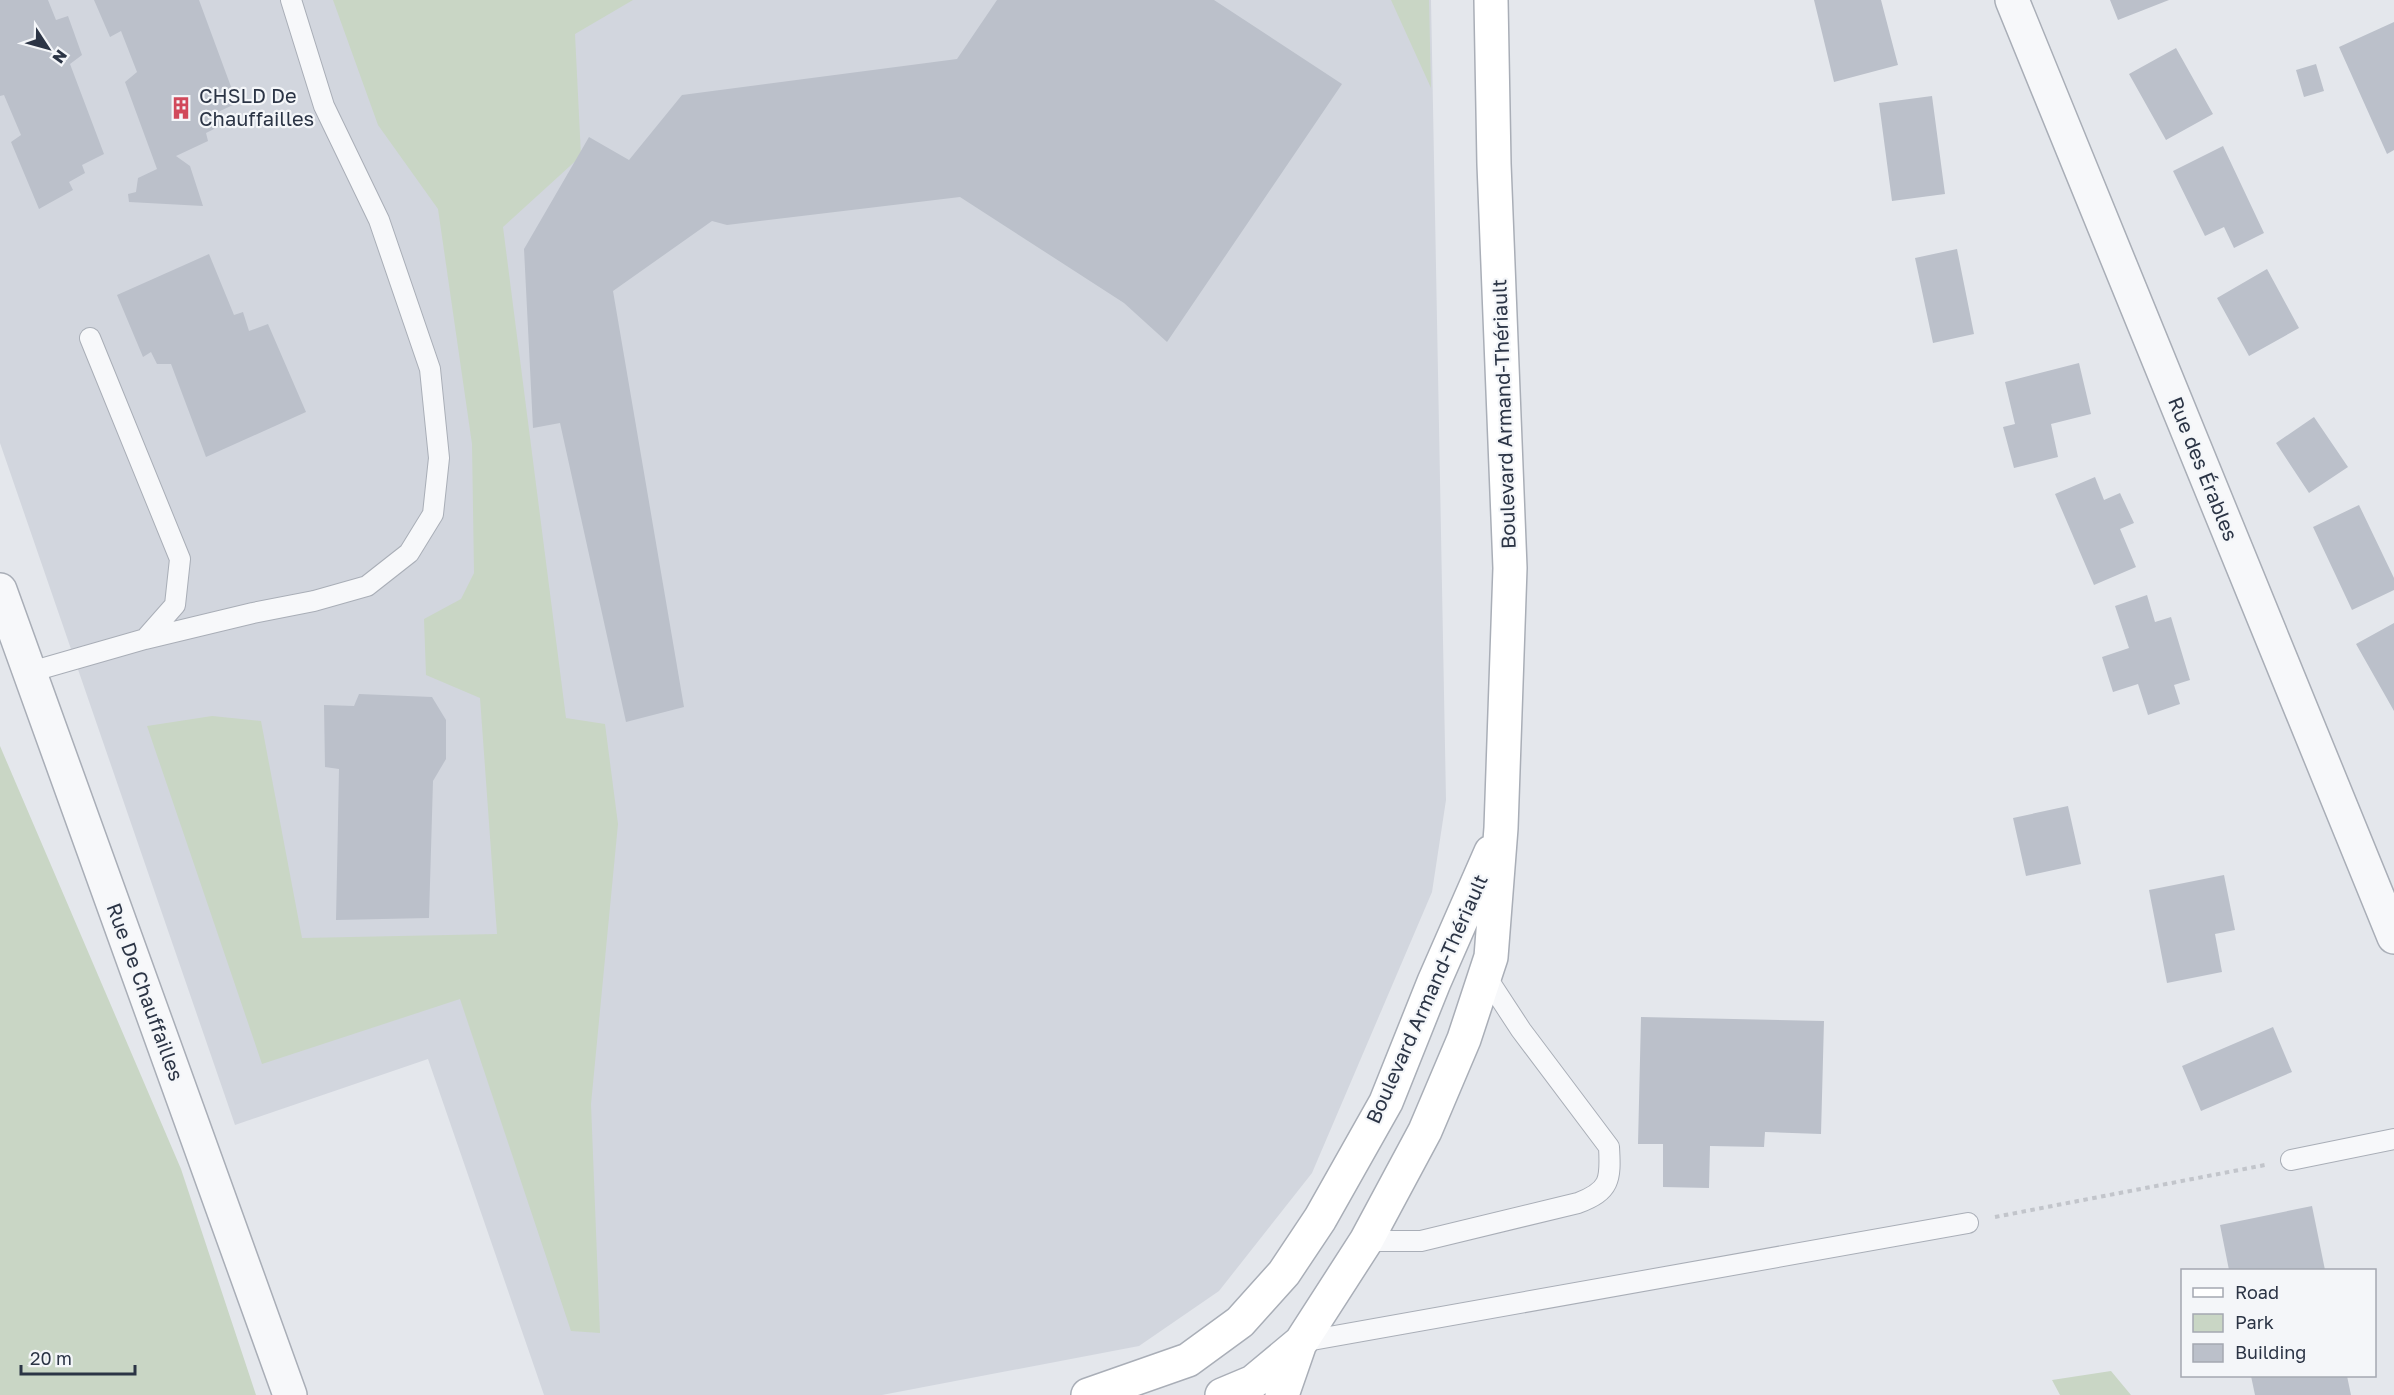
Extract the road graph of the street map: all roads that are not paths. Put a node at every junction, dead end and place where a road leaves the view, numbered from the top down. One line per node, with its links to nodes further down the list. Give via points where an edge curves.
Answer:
1 (291, 0): 6 (lane, via 324,106 378,220 430,369 439,458 434,514 409,553 367,586)
2 (1491, 0): 8 (street, Boulevard Armand-Thériault, via 1510,568)
3 (2013, 0): 9 (street, Rue des Érables)
4 (90, 338): 6 (lane, via 180,559 175,605)
5 (0, 590): 7 (street, Rue De Chauffailles)
6 (145, 639): 7 (lane)
7 (30, 672): 17 (street, Rue De Chauffailles)
8 (1502, 828): 10 (street, Boulevard Armand-Thériault, via 1491,957); 16 (street, Boulevard Armand-Thériault, via 1386,1102 1320,1219 1284,1273 1240,1322 1188,1360)
9 (2394, 937)
10 (1485, 975): 14 (street, Boulevard Armand-Thériault, via 1464,1039 1425,1131); 14 (lane, via 1609,1147 1607,1183 1598,1195 1578,1203 1421,1241)
11 (2394, 1139): 12 (lane)
12 (2291, 1160)
13 (1968, 1222): 15 (lane)
14 (1366, 1241): 15 (street, Boulevard Armand-Thériault)
15 (1301, 1342): 18 (street, Boulevard Armand-Thériault, via 1253,1382); 19 (street)
16 (1102, 1393)
17 (290, 1395)
18 (1222, 1395)
19 (1282, 1395)

